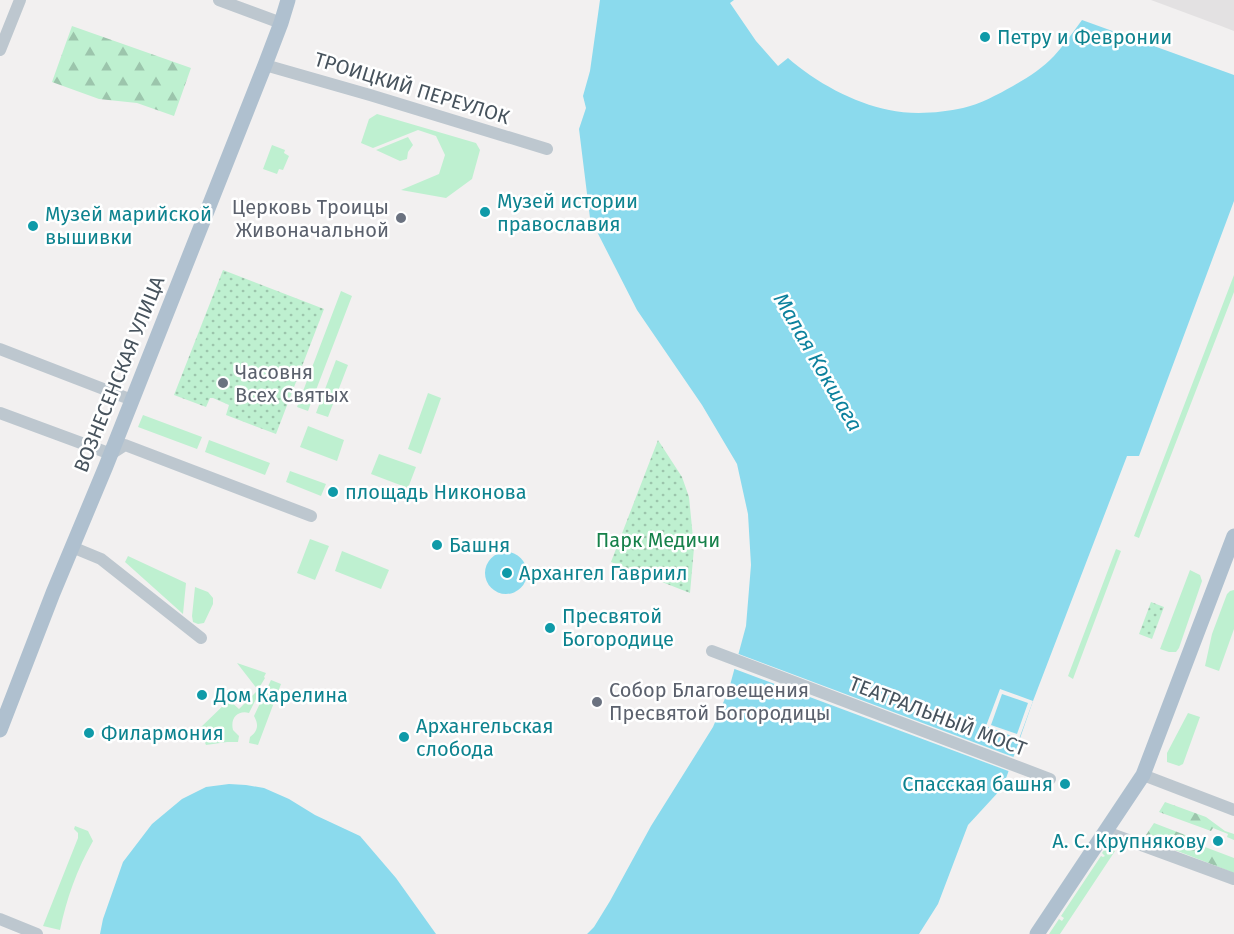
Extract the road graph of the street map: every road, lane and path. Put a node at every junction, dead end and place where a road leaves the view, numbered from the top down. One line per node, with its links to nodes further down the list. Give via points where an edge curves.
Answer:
1 (20, 0): 5 (street)
2 (219, 0): 4 (street)
3 (288, 0): 4 (main road, ВОЗНЕСЕНСКАЯ УЛИЦА)
4 (281, 23): 6 (main road, ВОЗНЕСЕНСКАЯ УЛИЦА)
5 (0, 50)
6 (265, 65): 7 (street, ТРОИЦКИЙ ПЕРЕУЛОК); 9 (main road, ВОЗНЕСЕНСКАЯ УЛИЦА)
7 (547, 149)
8 (0, 349): 9 (street)
9 (132, 400): 11 (main road, ВОЗНЕСЕНСКАЯ УЛИЦА)
10 (0, 413): 12 (street)
11 (122, 439): 12 (main road, ВОЗНЕСЕНСКАЯ УЛИЦА); 13 (street)
12 (111, 454): 15 (main road, ВОЗНЕСЕНСКАЯ УЛИЦА)
13 (311, 516)
14 (1234, 536): 19 (main road)
15 (72, 547): 16 (street, via 101,559); 18 (main road, ВОЗНЕСЕНСКАЯ УЛИЦА)
16 (201, 638)
17 (712, 651): 20 (street, ТЕАТРАЛЬНЫЙ МОСТ)
18 (0, 730)
19 (1143, 775): 21 (street); 22 (main road)
20 (1050, 779)
21 (1234, 810)
22 (1106, 832): 23 (street); 26 (main road)
23 (1234, 879)
24 (0, 919): 25 (street)
25 (37, 934)
26 (1037, 934)

